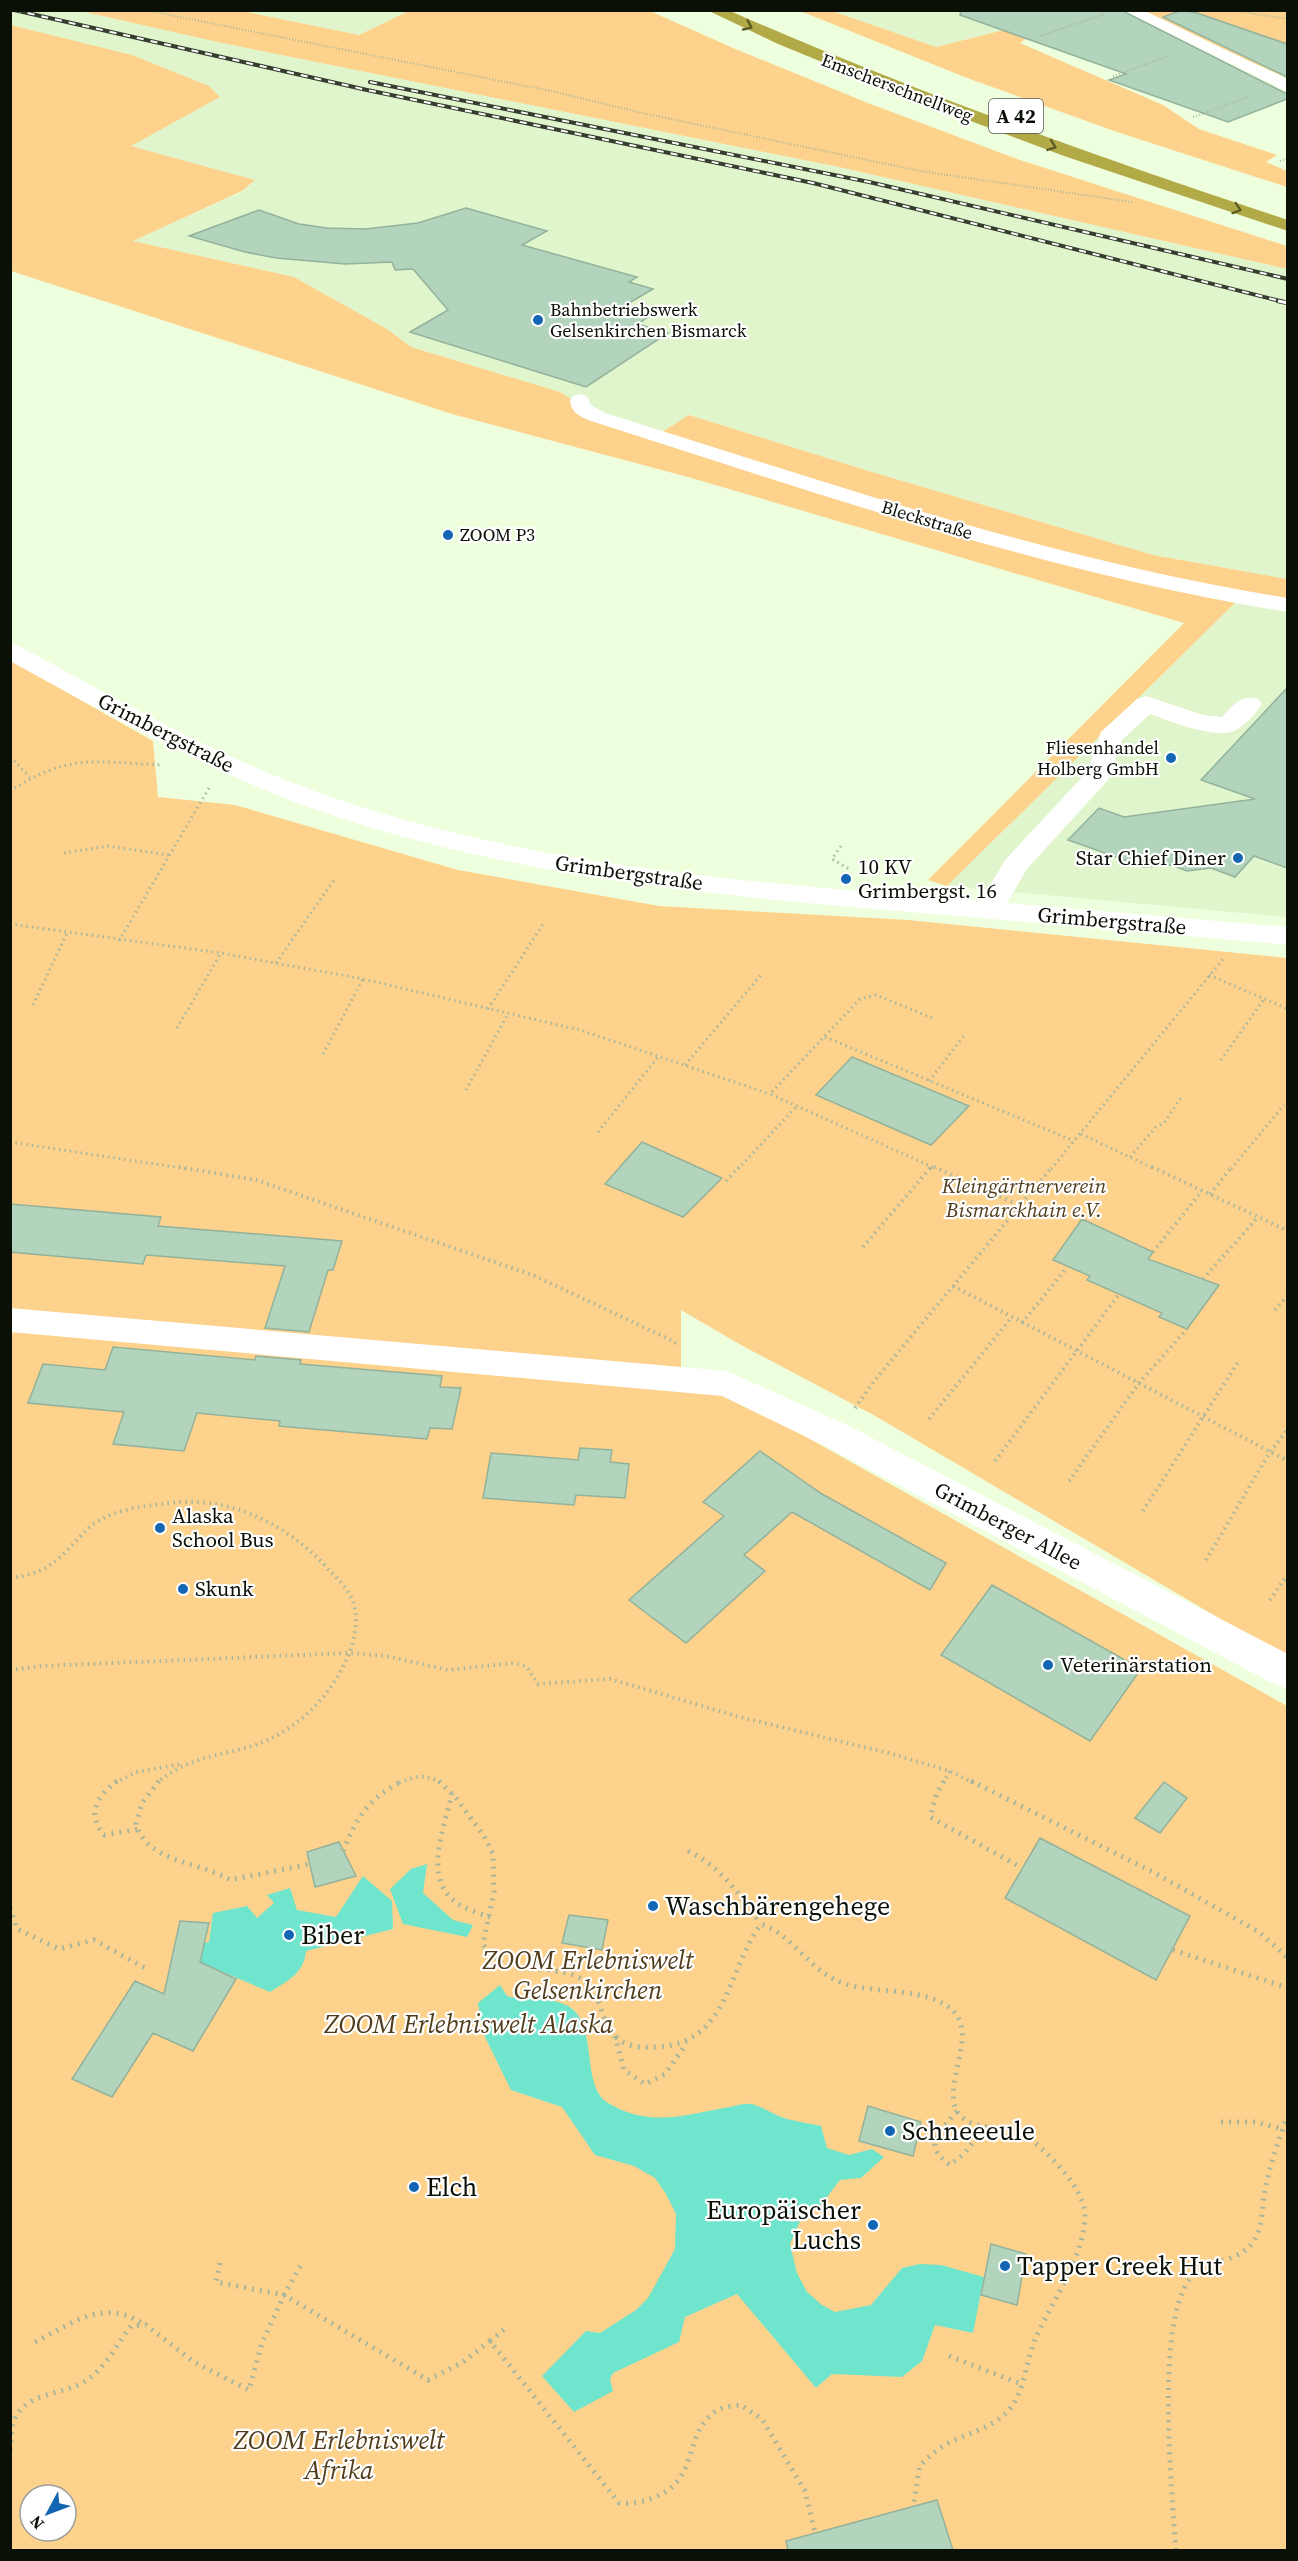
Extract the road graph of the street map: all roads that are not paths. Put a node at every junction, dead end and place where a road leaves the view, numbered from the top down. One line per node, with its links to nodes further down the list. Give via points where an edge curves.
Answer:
1 (714, 10): 6 (highway, Emscherschnellweg / A 42, one-way to 6, via 959,112 1119,171)
2 (749, 10): 5 (highway, Emscherschnellweg / A 42, via 886,68 1137,160)
3 (1142, 12): 4 (street)
4 (1284, 86)
5 (1287, 208)
6 (1287, 226)
7 (580, 400): 8 (street, Bleckstraße, via 581,408 598,417 953,528 1144,579)
8 (1287, 605)
9 (10, 651): 11 (street, Grimbergstraße, via 147,726 240,770 357,814 442,837 552,862 664,880)
10 (1249, 704): 11 (street, via 1228,724 1200,722 1146,704 1110,737 1099,774 1016,865)
11 (988, 911): 12 (street, Grimbergstraße)
12 (1287, 936)
13 (10, 1320): 14 (street, Grimberger Allee, via 727,1384 835,1435)
14 (1287, 1673)

